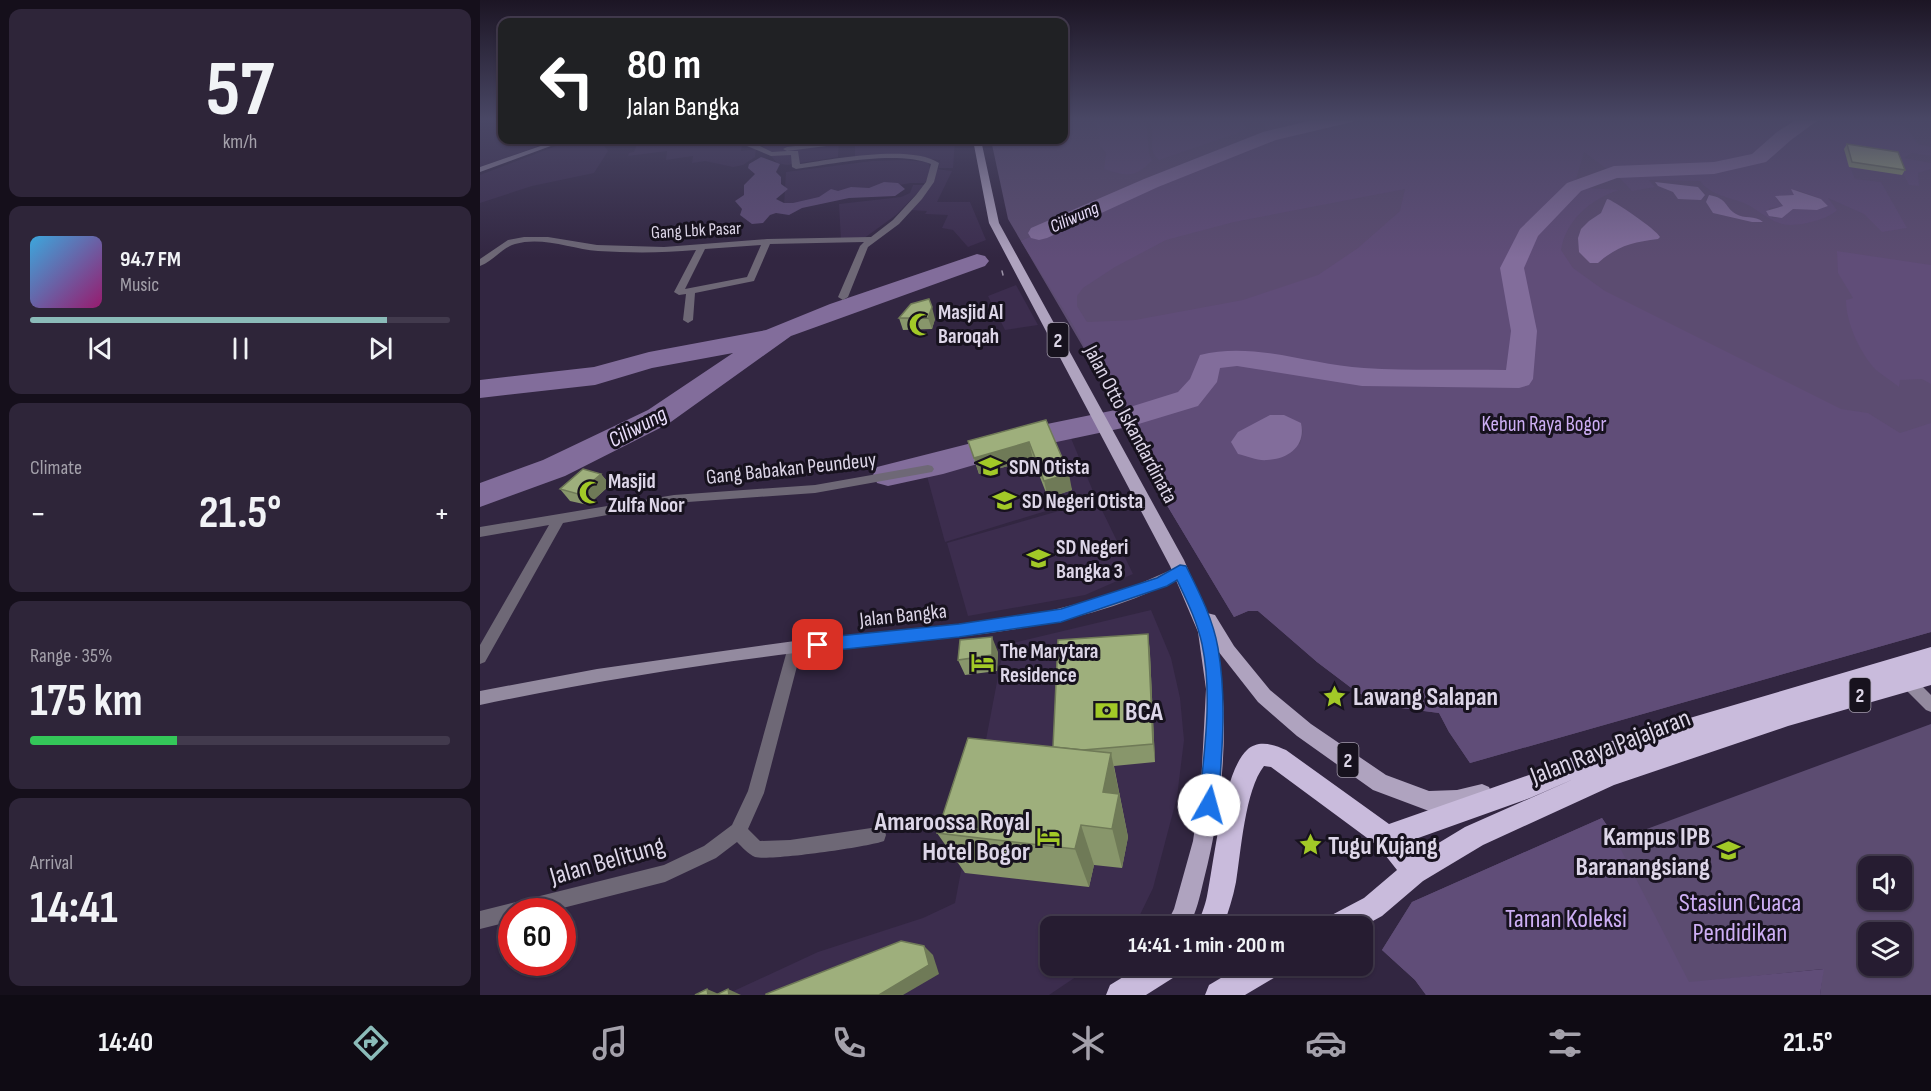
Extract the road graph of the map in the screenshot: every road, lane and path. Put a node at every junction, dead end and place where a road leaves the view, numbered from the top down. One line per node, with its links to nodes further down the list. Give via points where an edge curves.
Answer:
1 (495, 164): 6 (street)
2 (796, 164): 3 (street)
3 (814, 164)
4 (935, 164): 7 (street, via 930,182 919,197 896,222)
5 (982, 164): 17 (main road, Jalan Otto Iskandardinata / 2, via 994,223)
6 (480, 170)
7 (870, 239): 8 (street, Gang Lbk Pasar); 12 (street)
8 (767, 242): 9 (street, Gang Lbk Pasar); 11 (street, via 752,279)
9 (702, 246): 10 (street, Gang Lbk Pasar, via 607,249 524,240 511,242); 11 (street, via 680,292)
10 (480, 263)
11 (691, 291): 13 (street)
12 (843, 297)
13 (688, 320)
14 (928, 469): 15 (street, Gang Babakan Peundeuy, via 814,489 674,500)
15 (558, 520): 16 (street, Gang Babakan Peundeuy); 20 (street)
16 (480, 532)
17 (1179, 568): 18 (street, Jalan Bangka, via 1162,582 1061,615); 26 (main road, Jalan Otto Iskandardinata / 2, via 1228,651 1264,696 1304,730 1380,783 1429,801 1457,800); 33 (main road, Jalan Otto Iskandardinata / 2, via 1200,612 1210,646 1215,689 1211,786 1203,841)
18 (795, 647): 23 (street, Jalan Bangka, via 597,676); 27 (street, via 756,793)
19 (1931, 656): 26 (highway, 2, via 1608,753)
20 (480, 658)
21 (1931, 675): 22 (highway, Jalan Raya Pajajaran / 2)
22 (1908, 682): 24 (street); 25 (highway, Jalan Raya Pajajaran / 2, via 1788,716)
23 (480, 698)
24 (1931, 705)
25 (1610, 775): 26 (highway); 30 (highway, Jalan Raya Pajajaran / 2, via 1483,832)
26 (1544, 779): 29 (highway)
27 (738, 831): 28 (street, via 757,849); 31 (street, Jalan Belitung, via 710,852 666,873)
28 (878, 835)
29 (1387, 837): 30 (highway); 34 (highway, via 1278,758 1264,754 1255,757 1244,776)
30 (1414, 872): 35 (highway, Jalan Raya Pajajaran / 2, via 1373,907)
31 (567, 898)
32 (498, 916): 36 (street, Jalan Belitung)
33 (1182, 916)
34 (1214, 916)
35 (1356, 916)
36 (480, 920)
37 (1146, 976): 39 (highway)
38 (1250, 976): 40 (highway)
39 (1120, 995)
40 (1219, 995)

